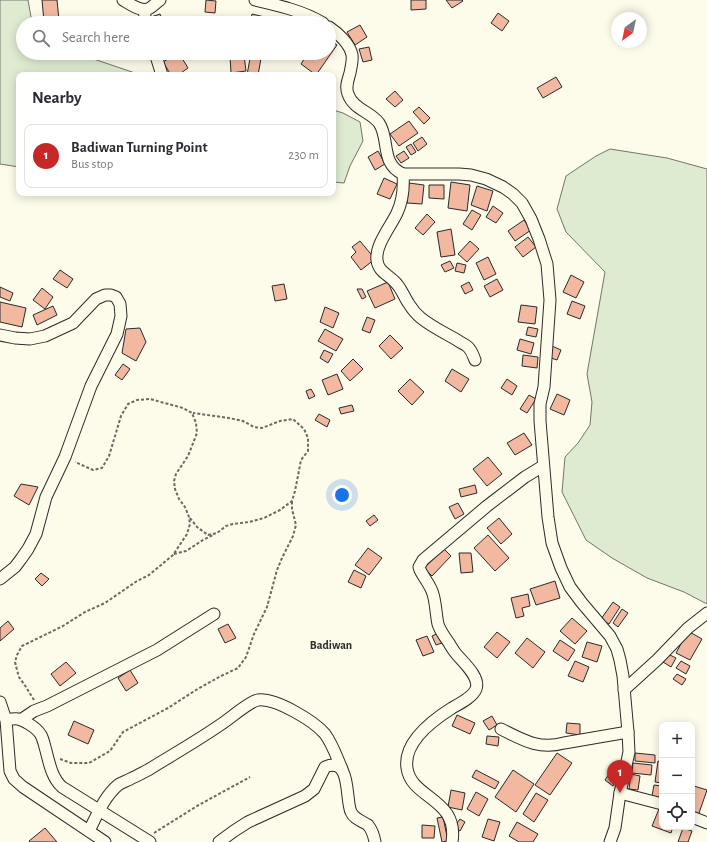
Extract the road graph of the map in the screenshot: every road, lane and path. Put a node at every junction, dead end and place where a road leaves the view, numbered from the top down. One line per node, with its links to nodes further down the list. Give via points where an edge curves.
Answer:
1 (123, 0): 4 (street)
2 (160, 0): 4 (street)
3 (255, 0): 6 (street)
4 (144, 10): 5 (street)
5 (145, 16)
6 (308, 16)
7 (336, 33): 10 (street, via 352,55 348,95 378,122 389,160 394,168)
8 (157, 60): 9 (street)
9 (161, 72)
10 (403, 174): 12 (street, via 401,203 378,250 377,262 382,271 398,285 415,312 467,347); 15 (street, via 471,175 486,179 513,194 522,203 531,219 547,264 550,300 544,387 540,404)
11 (0, 335): 14 (street, via 30,339 45,336 73,324 96,299 104,295 116,297 120,304 121,316 117,334 91,386)
12 (475, 360)
13 (192, 413): 14 (path, via 156,400 137,400 128,404 121,416 109,456 102,468 93,470); 16 (path, via 243,421 262,428 280,421 293,420 304,429 308,438 308,451 301,460); 17 (path, via 198,433 174,481 179,499)
14 (65, 457): 20 (street, via 46,497 36,534 21,560)
15 (543, 466): 23 (street, via 552,543 561,568 570,587 610,636 617,649); 43 (street, via 463,526 423,560 419,567 433,594 440,630 473,675 476,683 476,689 471,695 441,715 421,733 409,751 407,759 407,768 414,783 447,813 451,823)
16 (292, 501): 18 (path, via 264,518 226,526); 30 (path, via 296,525 293,536 277,570 267,607 246,657 238,668 123,732 110,751 89,763 71,763)
17 (189, 517): 18 (path, via 208,535); 19 (path, via 187,534)
18 (217, 533): 19 (path, via 186,551)
19 (173, 554): 25 (path, via 149,575 105,603 22,646 17,655 17,670 35,702)
20 (0, 579)
21 (707, 613): 23 (street)
22 (214, 614): 25 (street, via 157,650)
23 (624, 690): 29 (street)
24 (0, 702): 27 (street)
25 (34, 711): 26 (street)
26 (22, 719): 27 (street); 30 (street, via 40,735)
27 (6, 720): 38 (street, via 10,771 14,779 22,787)
28 (501, 729): 29 (street, via 540,745 556,745)
29 (628, 732): 33 (street, via 629,752)
30 (47, 755): 35 (street, via 57,782)
31 (342, 770): 35 (street, via 324,733 314,724 279,704 258,700 191,745 119,784); 41 (street, via 329,765 311,792 248,822); 42 (street, via 346,776 352,814 371,829)
32 (250, 777): 39 (path, via 190,810)
33 (620, 792): 34 (street); 44 (street, via 615,828)
34 (659, 803)
35 (99, 810): 38 (street); 39 (street)
36 (695, 818): 37 (street)
37 (707, 823)
38 (89, 831): 40 (street)
39 (147, 840)
40 (105, 842)
41 (219, 842)
42 (375, 842)
43 (452, 842)
44 (610, 842)

